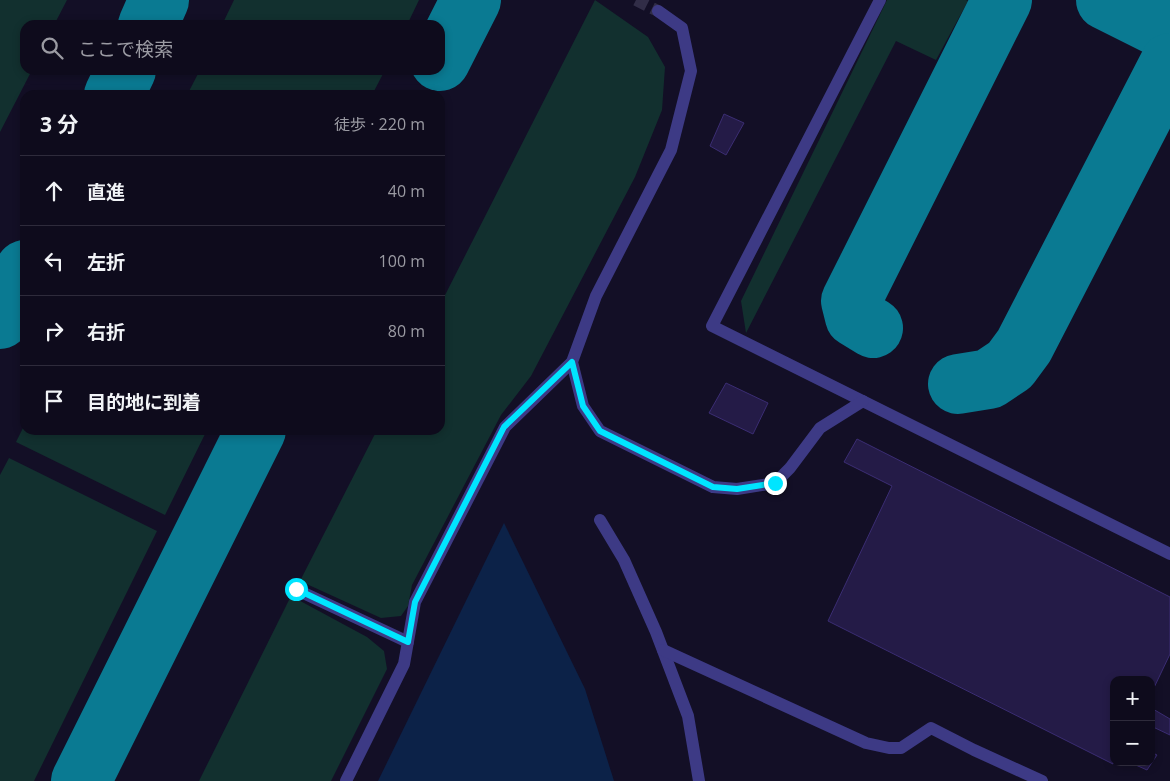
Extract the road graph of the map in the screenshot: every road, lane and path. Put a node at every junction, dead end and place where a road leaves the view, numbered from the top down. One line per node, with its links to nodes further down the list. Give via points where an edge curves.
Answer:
1 (880, 0): 4 (lane, via 712,326)
2 (658, 11): 3 (lane, via 682,28 691,71 671,150 596,296)
3 (572, 362): 4 (lane, via 583,406 600,431 713,487 737,489 775,483 820,428); 8 (lane, via 504,427 415,602)
4 (863, 402): 6 (lane)
5 (600, 520): 9 (lane, via 624,560)
6 (1170, 554)
7 (296, 589): 8 (lane)
8 (408, 642): 10 (lane, via 404,664)
9 (663, 650): 11 (lane, via 688,716); 12 (lane, via 866,743 901,748 931,728)
10 (346, 781)
11 (699, 781)
12 (1042, 781)

